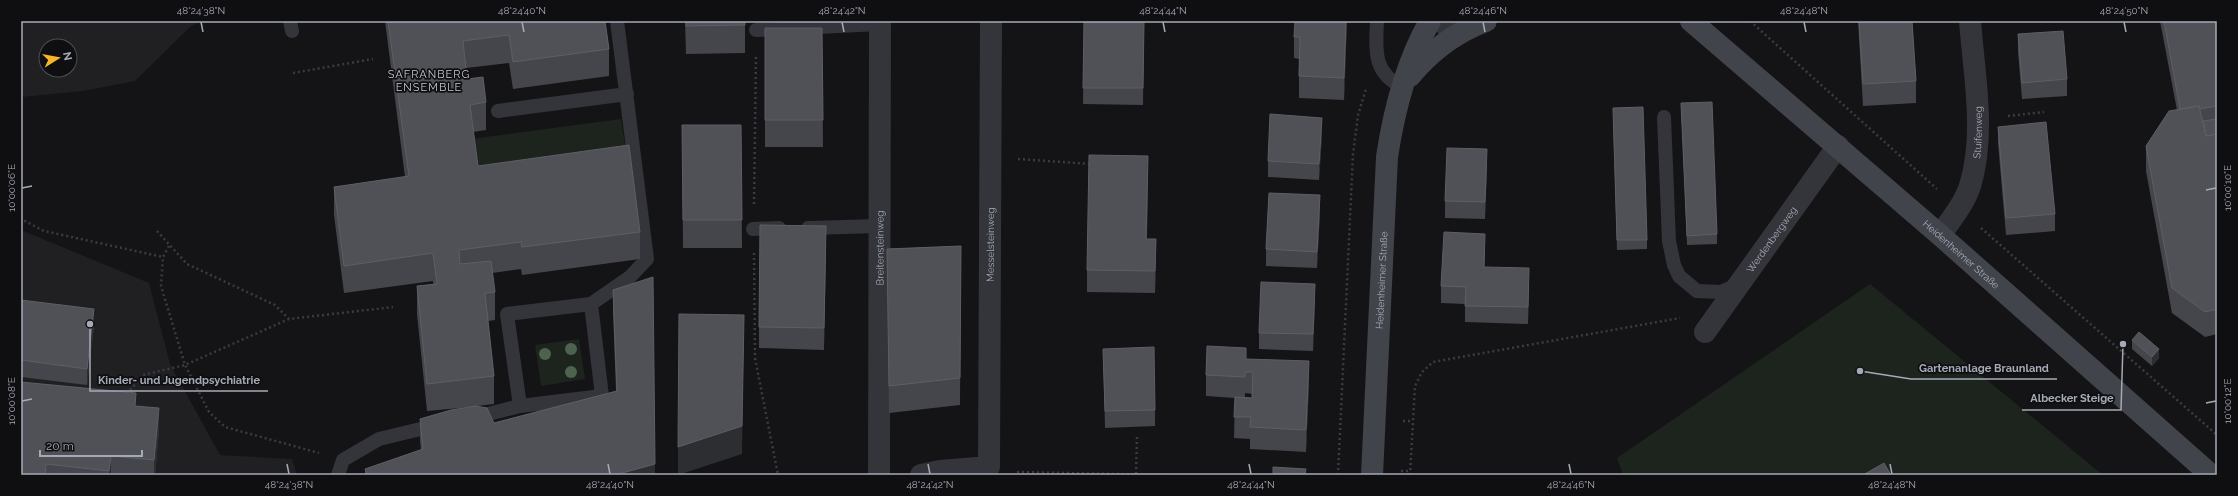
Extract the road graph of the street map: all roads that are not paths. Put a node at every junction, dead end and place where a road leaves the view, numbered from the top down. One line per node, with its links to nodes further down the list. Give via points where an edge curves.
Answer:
1 (617, 21): 14 (lane)
2 (991, 21): 28 (street, Messelsteinweg, via 989,467)
3 (1377, 21): 13 (lane, via 1377,61 1389,78)
4 (1430, 21): 13 (main road, Heidenheimer Straße)
5 (1486, 21): 10 (main road, Heidenheimer Straße)
6 (1676, 21): 12 (main road, Heidenheimer Straße)
7 (1691, 21): 12 (main road, Heidenheimer Straße)
8 (1970, 21): 20 (street, Stuifenweg, via 1978,141 1970,186 1959,209)
9 (880, 23): 11 (lane); 18 (street, Breitensteinweg)
10 (1448, 29): 13 (main road, Heidenheimer Straße)
11 (756, 30)
12 (1708, 38): 17 (main road, Heidenheimer Straße)
13 (1402, 87): 29 (main road, Heidenheimer Straße, via 1387,157)
14 (627, 94): 15 (lane); 22 (lane, via 647,259 630,277)
15 (498, 111)
16 (1664, 117): 21 (lane, via 1668,241 1674,266 1679,276 1697,291 1721,292)
17 (1838, 146): 20 (main road, Heidenheimer Straße); 21 (street, Werdenbergweg)
18 (879, 226): 19 (lane); 27 (street, Breitensteinweg)
19 (753, 228)
20 (1940, 235): 25 (main road, Heidenheimer Straße)
21 (1742, 281): 23 (street, Werdenbergweg)
22 (591, 304): 24 (lane, via 602,396); 24 (lane, via 507,314)
23 (1705, 332)
24 (520, 406): 26 (lane, via 379,439 343,460)
25 (2213, 472)
26 (338, 475)
27 (878, 475)
28 (921, 475)
29 (1372, 475)

